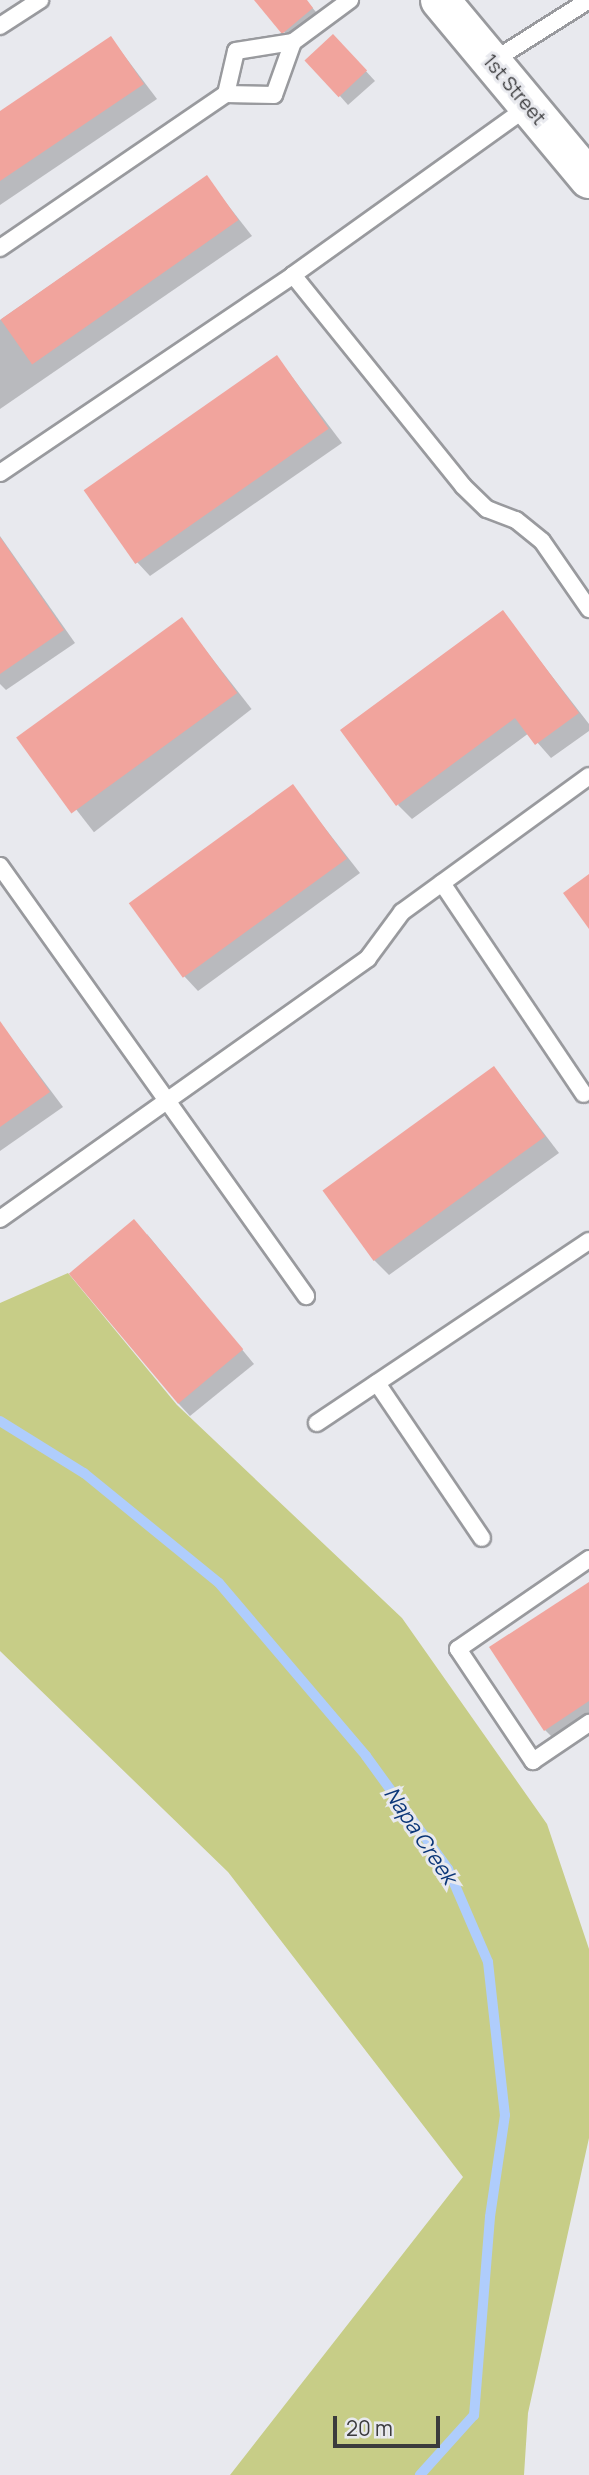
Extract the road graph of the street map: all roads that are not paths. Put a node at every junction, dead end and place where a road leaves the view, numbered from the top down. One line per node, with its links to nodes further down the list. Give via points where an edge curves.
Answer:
1 (40, 0): 5 (lane)
2 (350, 0): 6 (lane)
3 (440, 0): 7 (main road, 1st Street)
4 (589, 0): 7 (lane)
5 (0, 26)
6 (293, 42): 8 (lane, via 236,51); 8 (lane, via 274,96)
7 (491, 62): 9 (main road, 1st Street)
8 (226, 94): 11 (lane)
9 (528, 107): 10 (main road, 1st Street); 12 (lane)
10 (589, 179)
11 (0, 248)
12 (293, 275): 13 (lane); 14 (lane, via 463,486 487,509 516,520 542,541)
13 (0, 473)
14 (589, 609)
15 (589, 776): 17 (lane)
16 (0, 866): 19 (lane)
17 (442, 883): 18 (lane); 19 (lane, via 402,912 368,958)
18 (584, 1094)
19 (165, 1102): 20 (lane); 22 (lane)
20 (0, 1219)
21 (589, 1241): 23 (lane)
22 (306, 1296)
23 (377, 1383): 24 (lane); 25 (lane)
24 (317, 1423)
25 (482, 1538)
26 (589, 1559): 27 (lane, via 458,1649 533,1761)
27 (589, 1723)

